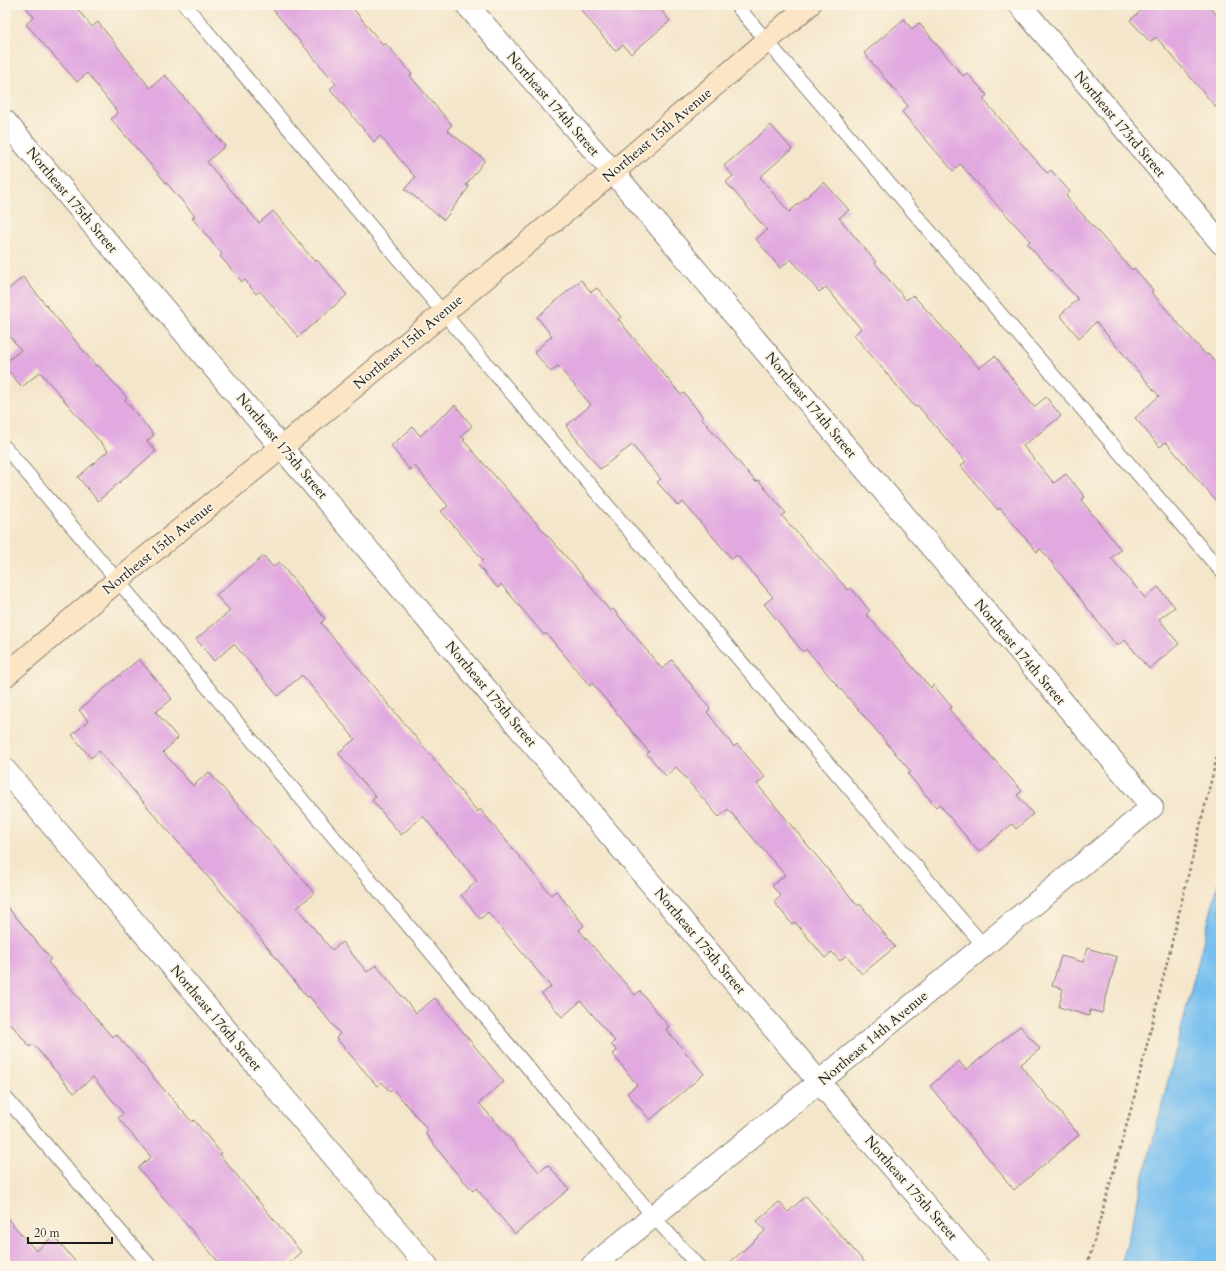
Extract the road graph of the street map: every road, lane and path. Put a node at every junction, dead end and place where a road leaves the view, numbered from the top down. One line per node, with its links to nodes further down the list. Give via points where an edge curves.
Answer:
1 (185, 5): 10 (lane)
2 (467, 5): 8 (street, Northeast 174th Street)
3 (736, 5): 6 (lane)
4 (809, 5): 6 (street, Northeast 15th Avenue)
5 (1020, 5): 9 (street, Northeast 173rd Street)
6 (767, 41): 8 (street, Northeast 15th Avenue); 13 (lane)
7 (5, 121): 11 (street, Northeast 175th Street)
8 (614, 172): 10 (street, Northeast 15th Avenue); 18 (street, Northeast 174th Street)
9 (1221, 243)
10 (444, 313): 11 (street, Northeast 15th Avenue); 19 (lane)
11 (282, 446): 14 (street, Northeast 15th Avenue); 20 (street, Northeast 175th Street)
12 (5, 447): 14 (lane)
13 (1221, 571)
14 (118, 580): 15 (street, Northeast 15th Avenue); 22 (lane)
15 (5, 676)
16 (1221, 740): 28 (path, via 1133,1102)
17 (5, 770): 24 (street, Northeast 176th Street)
18 (1152, 807): 19 (street, Northeast 14th Avenue)
19 (984, 946): 20 (street, Northeast 14th Avenue)
20 (819, 1082): 22 (street, Northeast 14th Avenue); 27 (street, Northeast 175th Street)
21 (5, 1097): 23 (lane)
22 (654, 1216): 25 (street, Northeast 14th Avenue); 26 (lane)
23 (150, 1266)
24 (427, 1266)
25 (592, 1266)
26 (698, 1266)
27 (978, 1266)
28 (1087, 1266)

